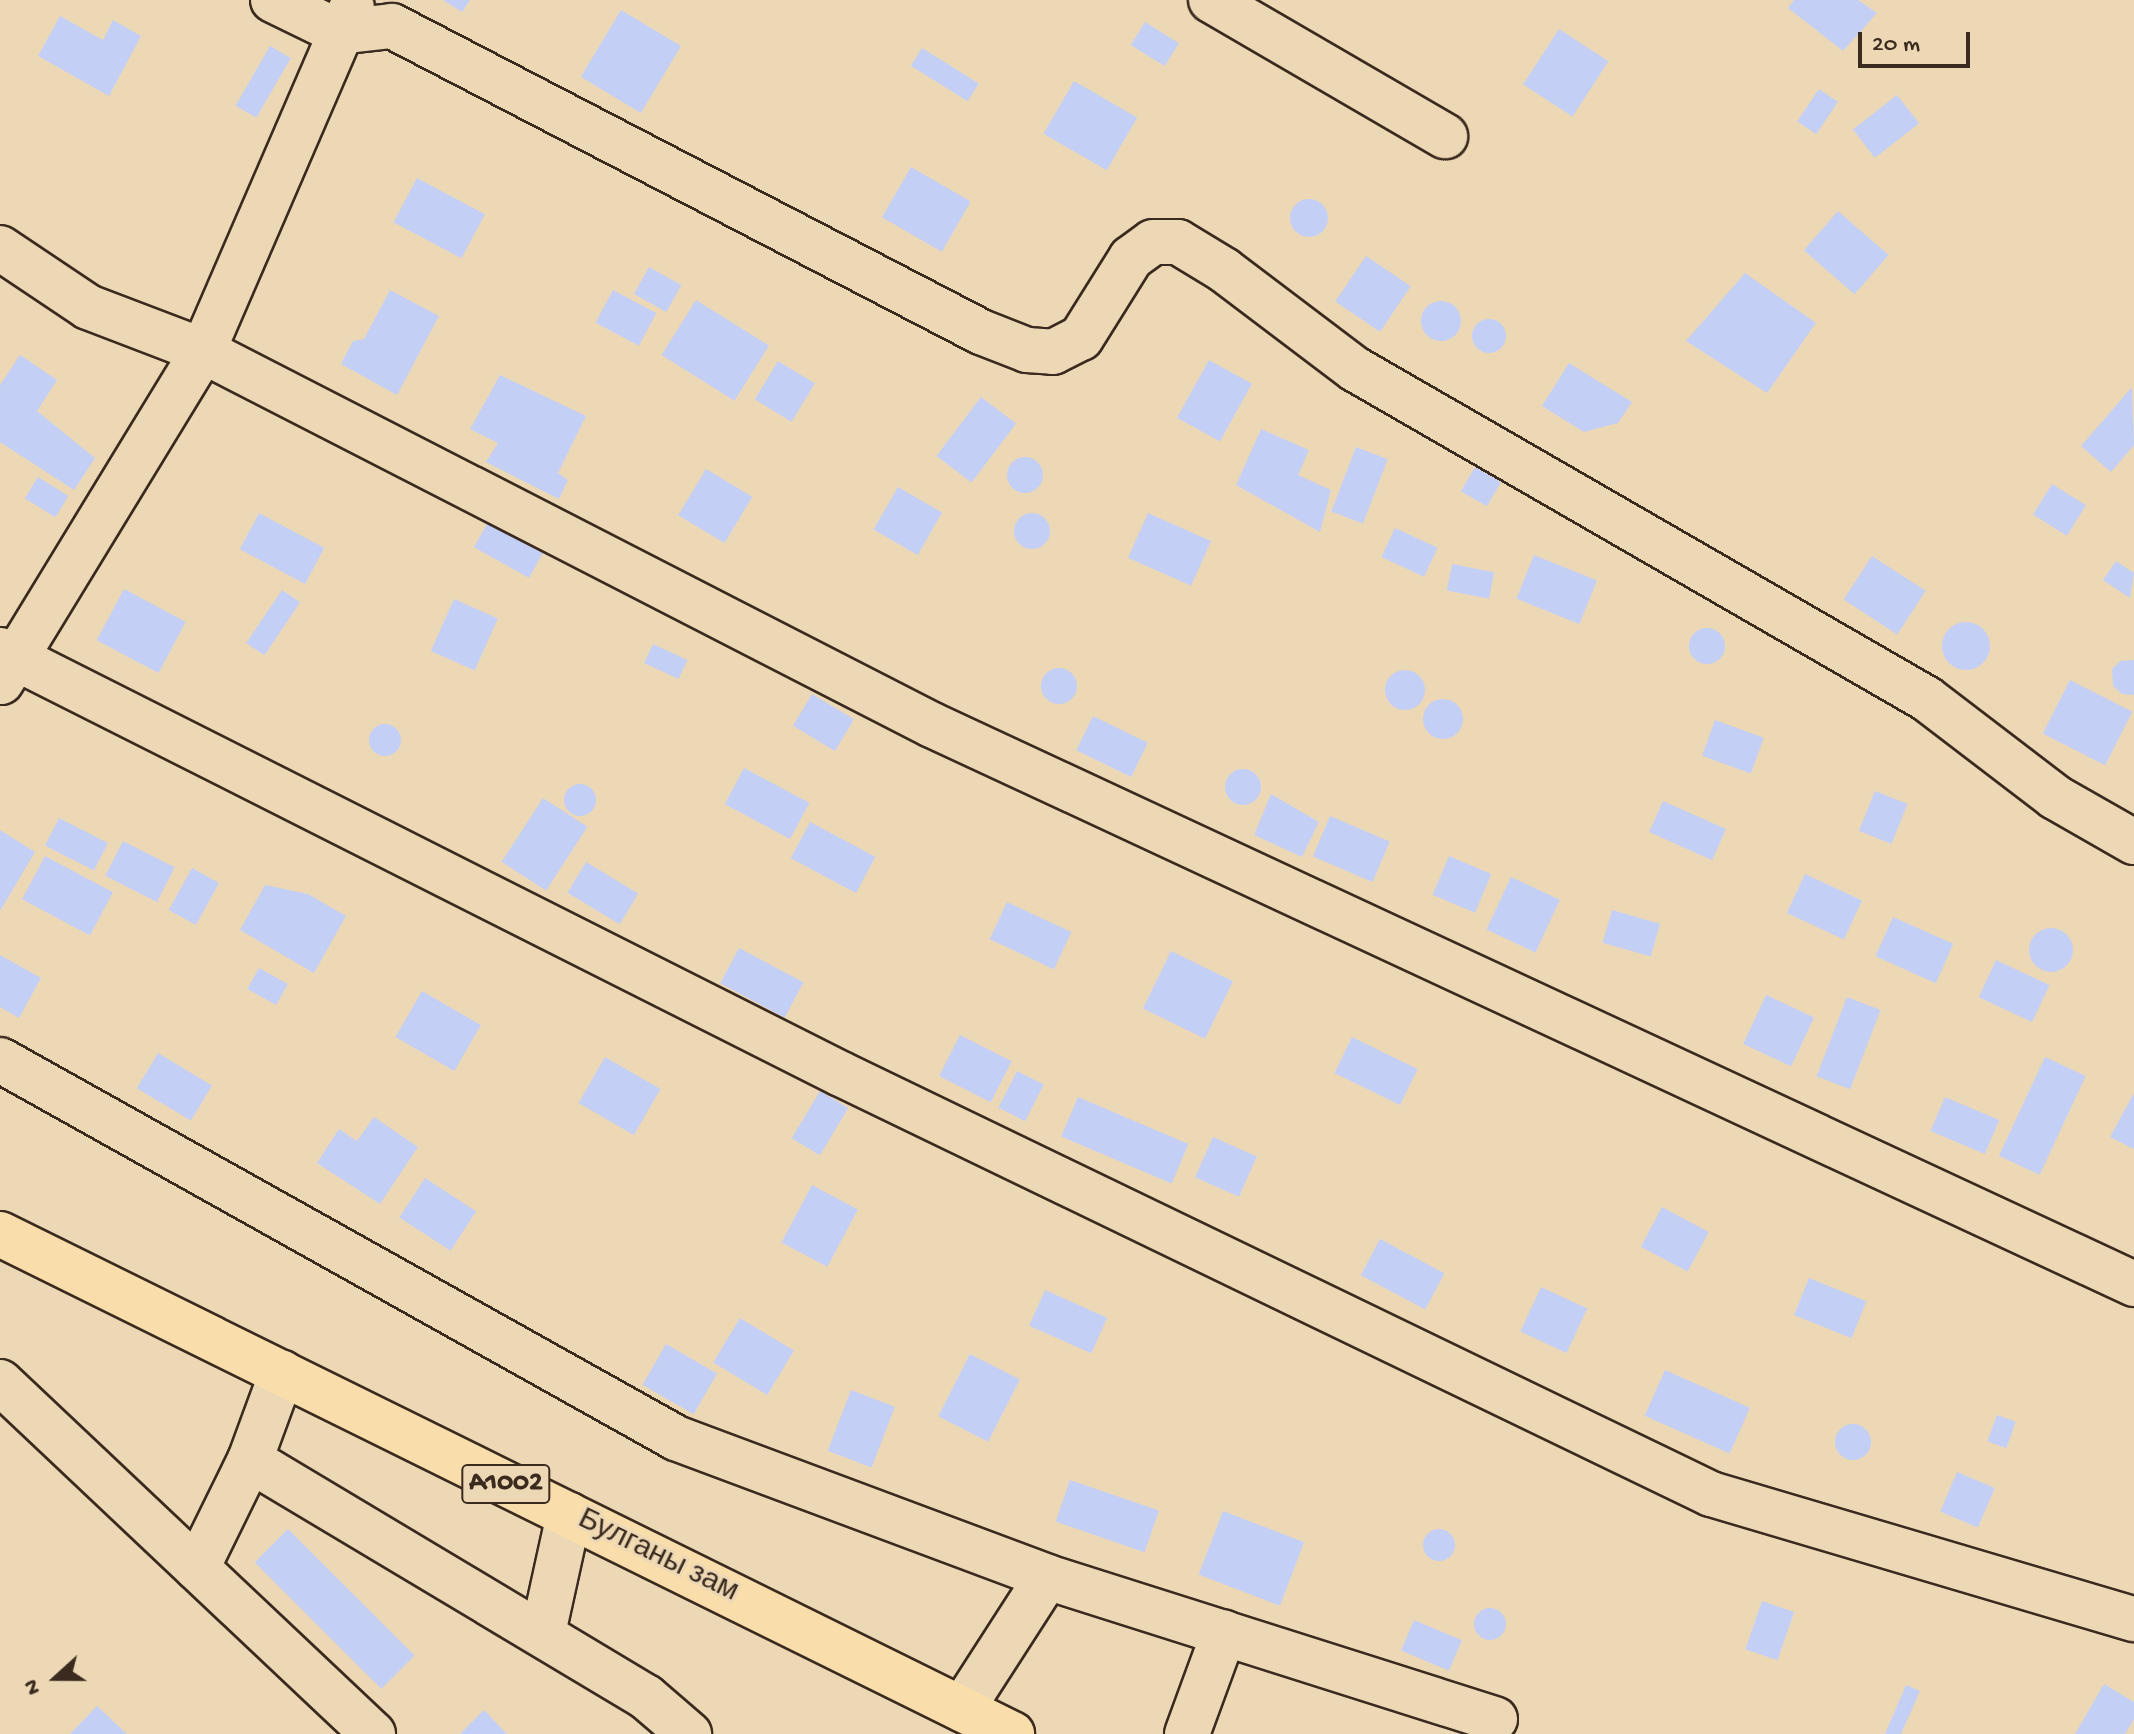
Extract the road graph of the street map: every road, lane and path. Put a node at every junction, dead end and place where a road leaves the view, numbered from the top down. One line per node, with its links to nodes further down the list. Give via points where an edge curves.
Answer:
1 (273, 0): 3 (street)
2 (1211, 0): 4 (street)
3 (347, 16): 6 (street); 8 (street, via 392,26 981,332 1027,350 1053,352 1081,338 1131,258 1153,242 1178,242 1224,270 1355,369 1927,699 2055,797)
4 (1445, 136)
5 (0, 248): 6 (street, via 88,307)
6 (203, 351): 7 (street); 11 (street, via 932,725)
7 (5, 664): 18 (street, via 1711,1494)
8 (2134, 842)
9 (2, 1070): 17 (street, via 676,1438)
10 (0, 1234): 12 (highway, Булганы зам / A1002)
11 (2134, 1284)
12 (282, 1373): 14 (street); 15 (highway, Булганы зам / A1002)
13 (0, 1382): 16 (street)
14 (250, 1460): 16 (street); 19 (street)
15 (569, 1515): 19 (street); 21 (highway, Булганы зам / A1002)
16 (197, 1568): 23 (street)
17 (1047, 1577): 20 (street); 21 (street)
18 (2134, 1619)
19 (543, 1633): 24 (street, via 646,1697)
20 (1224, 1633): 22 (street); 26 (street)
21 (962, 1709): 25 (highway, Булганы зам / A1002)
22 (1495, 1719)
23 (373, 1734)
24 (689, 1734)
25 (1012, 1734)
26 (1187, 1734)

